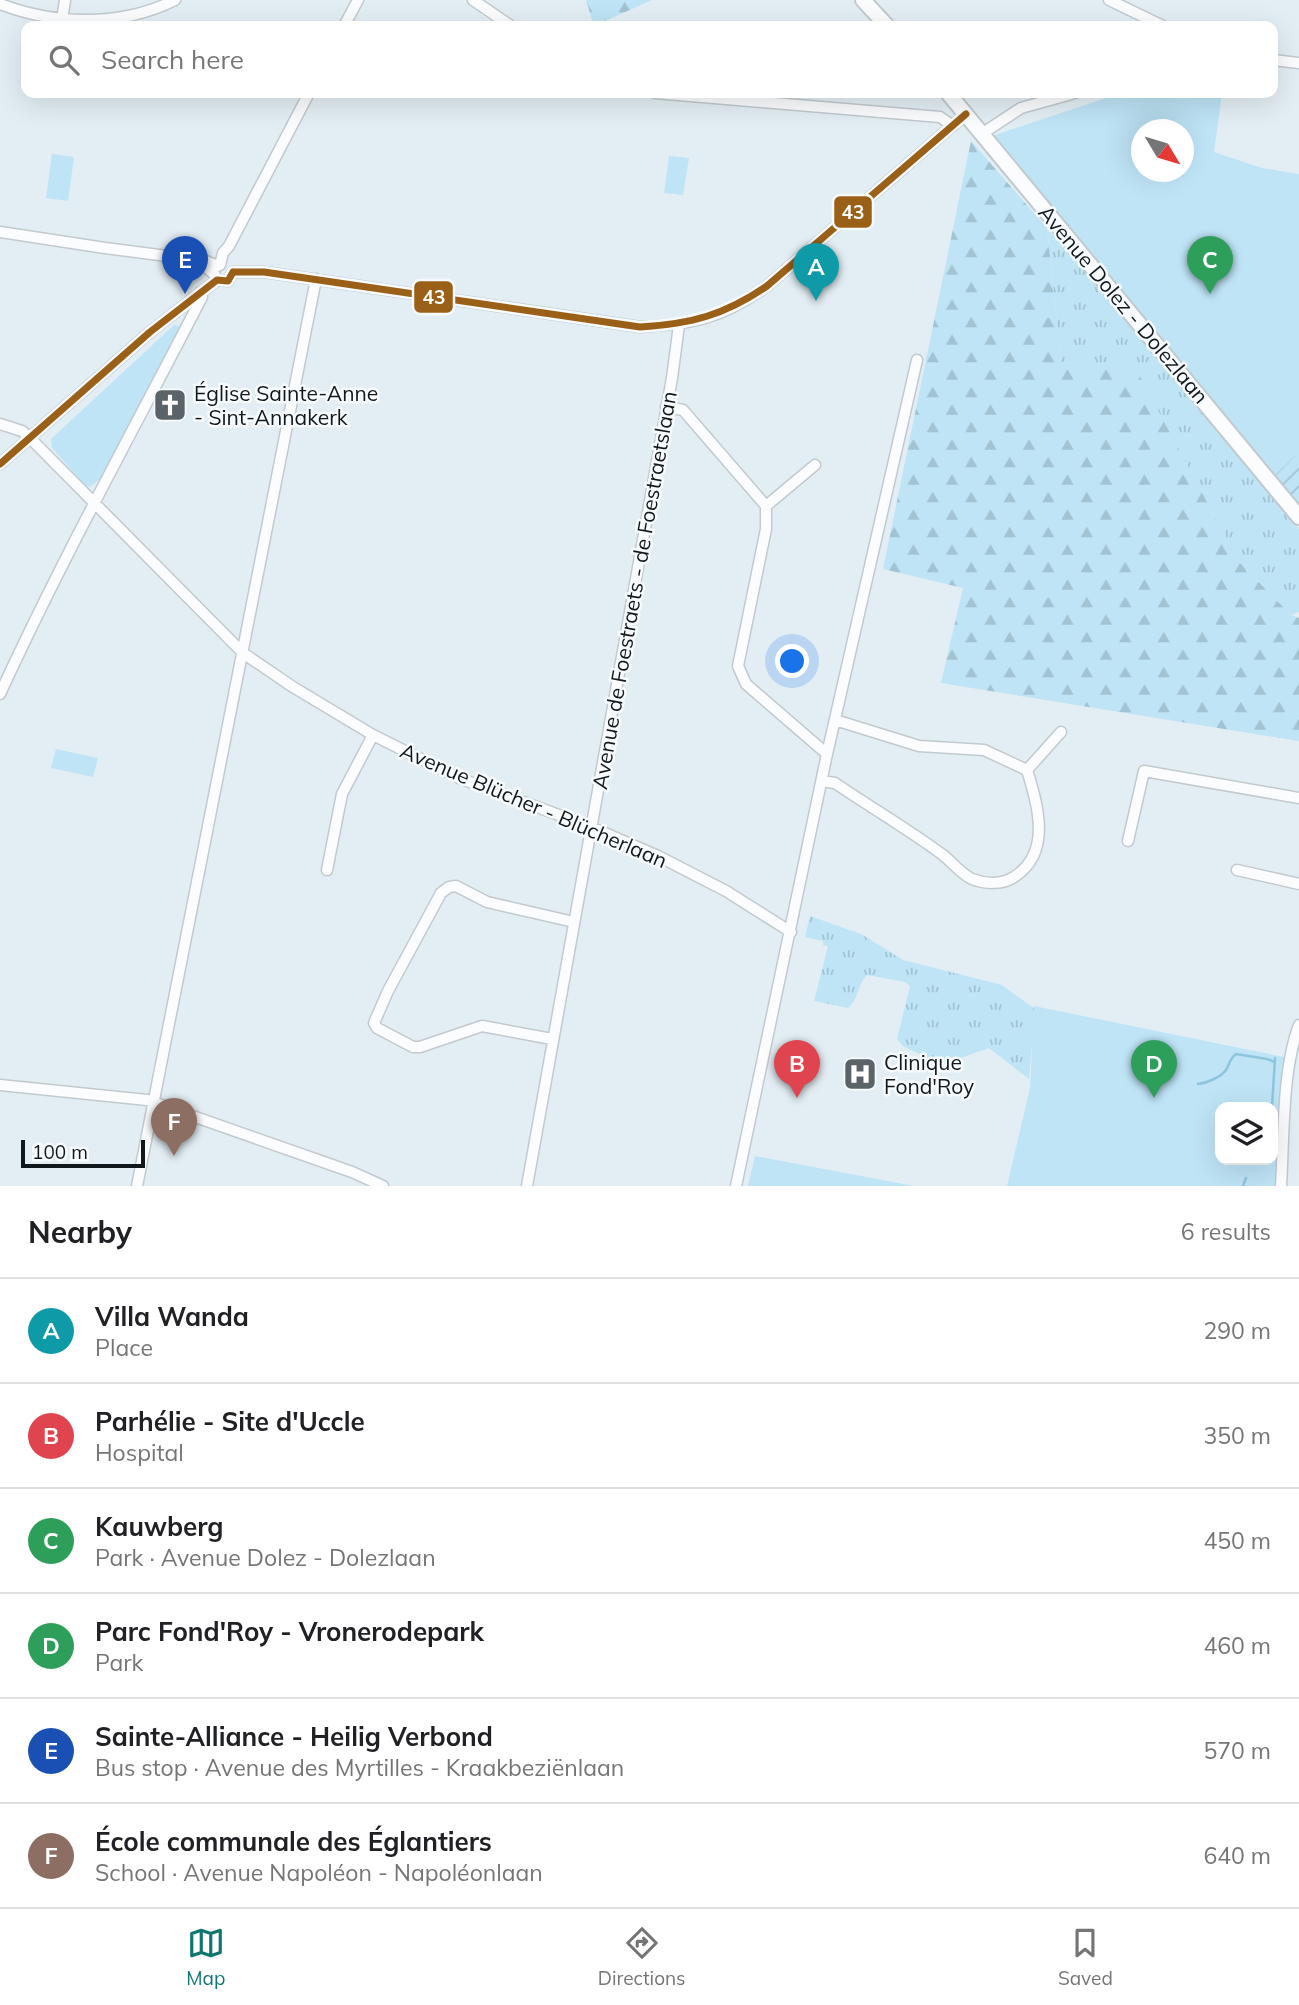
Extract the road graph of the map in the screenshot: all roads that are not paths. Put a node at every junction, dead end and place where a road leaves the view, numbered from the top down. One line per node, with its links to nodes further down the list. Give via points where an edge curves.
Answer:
1 (65, 0): 8 (street)
2 (175, 0): 8 (street, via 108,19)
3 (358, 0): 9 (street)
4 (473, 0): 10 (street)
5 (863, 0): 11 (street)
6 (1109, 0): 12 (street)
7 (0, 4): 8 (street)
8 (62, 20)
9 (347, 21)
10 (504, 21)
11 (882, 21)
12 (1153, 21)
13 (1278, 61): 14 (street)
14 (1299, 63)
15 (306, 98): 23 (street, via 223,253)
16 (714, 98): 20 (street, via 940,117)
17 (953, 98): 19 (street, Avenue Dolez - Dolezlaan)
18 (1057, 98): 21 (street, via 1021,108)
19 (967, 114): 20 (street); 21 (street, Avenue Dolez - Dolezlaan)
20 (953, 126): 26 (street, via 746,302)
21 (983, 133): 35 (street, Avenue Dolez - Dolezlaan)
22 (0, 232): 23 (street, via 199,261)
23 (222, 271): 24 (street); 25 (street)
24 (316, 279): 26 (street, via 640,327); 36 (street)
25 (200, 292): 30 (street); 33 (street, via 202,297)
26 (679, 325): 28 (street, Avenue de Foestraets - de Foestraetslaan)
27 (916, 360): 38 (street)
28 (666, 407): 34 (street, via 683,410); 45 (street, Avenue de Foestraets - de Foestraetslaan)
29 (0, 424): 30 (street, Avenue Blücher - Blücherlaan)
30 (30, 438): 31 (street); 33 (street, Avenue Blücher - Blücherlaan)
31 (0, 464)
32 (815, 465): 34 (street)
33 (93, 503): 36 (street, Avenue Blücher - Blücherlaan); 37 (street)
34 (766, 506): 41 (street, via 766,529 738,666 746,684)
35 (1299, 517)
36 (243, 653): 40 (street, Avenue Blücher - Blücherlaan); 55 (street)
37 (0, 694)
38 (835, 720): 41 (street); 42 (street, via 919,746 984,750)
39 (1060, 732): 42 (street)
40 (373, 735): 45 (street, Avenue Blücher - Blücherlaan, via 459,778); 47 (street, via 342,794)
41 (827, 754): 43 (street)
42 (1027, 769): 43 (street, via 1038,807 1037,846 1026,869 1007,882 970,878 835,783)
43 (822, 781): 51 (street)
44 (1299, 798): 46 (street, via 1144,771)
45 (591, 827): 50 (street, Avenue de Foestraets - de Foestraetslaan); 51 (street, Avenue Blücher - Blücherlaan, via 690,871)
46 (1128, 841)
47 (327, 870)
48 (1237, 870): 49 (street)
49 (1299, 884)
50 (574, 922): 53 (street, Avenue de Foestraets - de Foestraetslaan); 53 (street, via 503,907 449,887 441,892 374,1023 413,1047 482,1026)
51 (791, 932): 59 (street)
52 (1299, 1025): 60 (street, via 1289,1073)
53 (552, 1039): 58 (street, Avenue de Foestraets - de Foestraetslaan)
54 (0, 1085): 55 (street)
55 (154, 1102): 56 (street); 57 (street)
56 (137, 1186)
57 (383, 1186)
58 (527, 1186)
59 (736, 1186)
60 (1282, 1186)

